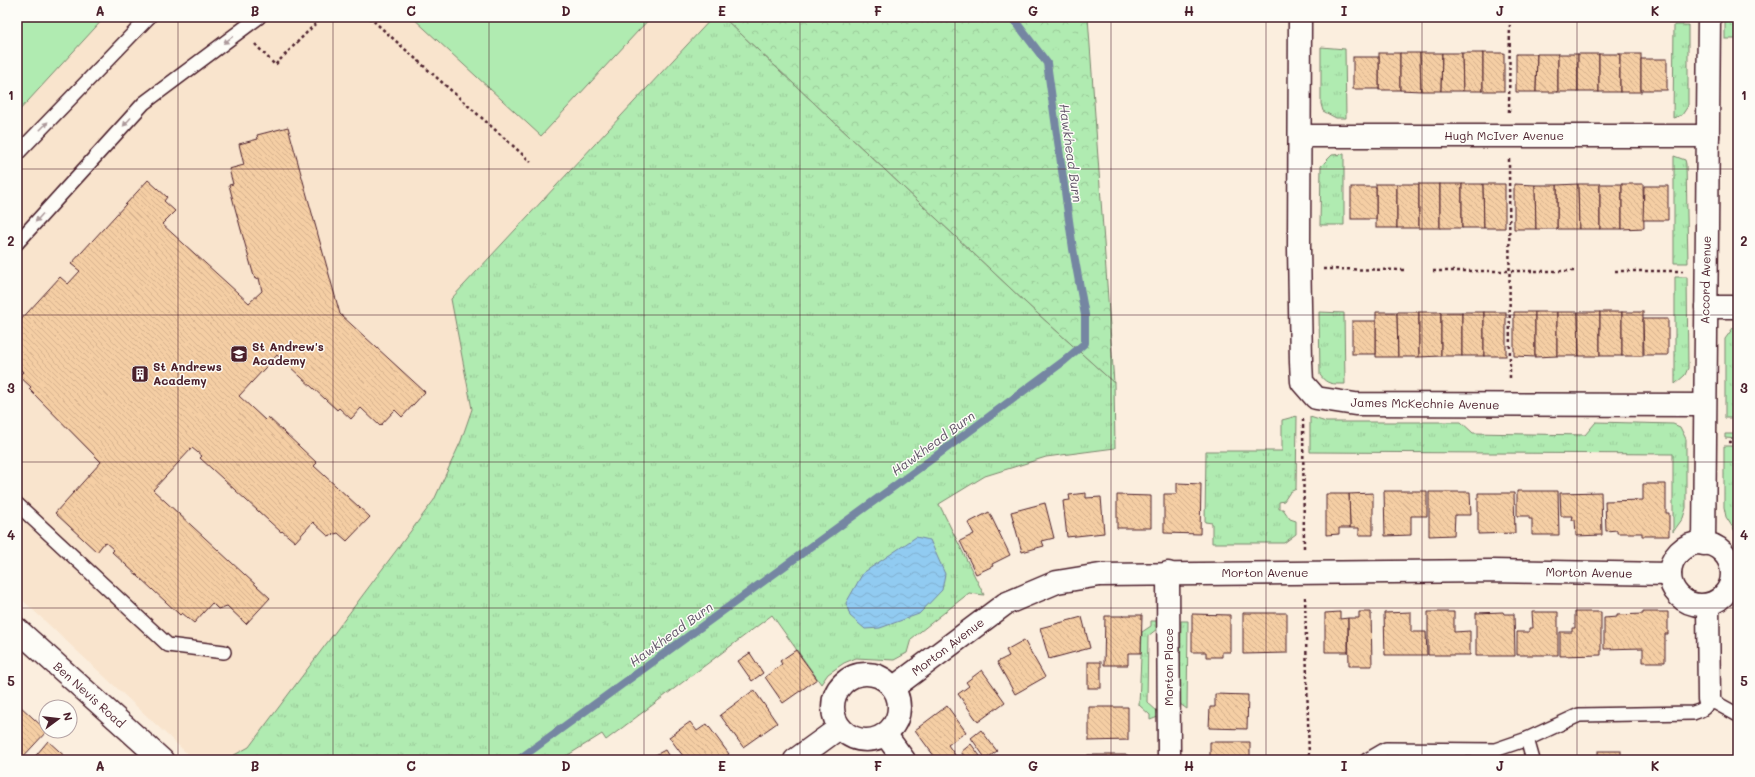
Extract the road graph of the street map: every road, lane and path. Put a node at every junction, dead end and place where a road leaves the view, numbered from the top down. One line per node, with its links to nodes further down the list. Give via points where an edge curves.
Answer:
1 (149, 17): 15 (lane, one-way to 1)
2 (259, 17): 11 (lane)
3 (322, 17): 11 (path, via 275,65)
4 (369, 17): 16 (path)
5 (1300, 17): 12 (street)
6 (1488, 17): 7 (path)
7 (1510, 17): 10 (path); 13 (path)
8 (1613, 17): 9 (path)
9 (1709, 17): 14 (street, Accord Avenue)
10 (1587, 18)
11 (242, 30): 17 (lane, one-way to 17, via 144,103)
12 (1300, 136): 13 (street, Hugh McIver Avenue); 18 (street)
13 (1509, 136): 14 (street, Hugh McIver Avenue); 21 (path)
14 (1708, 136): 24 (street, Accord Avenue)
15 (17, 154)
16 (531, 162)
17 (17, 243)
18 (1300, 268): 19 (path); 27 (street)
19 (1407, 270)
20 (1433, 271): 21 (path)
21 (1510, 271): 22 (path); 28 (path)
22 (1576, 271)
23 (1615, 271): 24 (path)
24 (1706, 271): 25 (street, Accord Avenue)
25 (1706, 307): 26 (street); 29 (street, Accord Avenue)
26 (1738, 307)
27 (1302, 382): 28 (street, James McKechnie Avenue, via 1316,398 1355,404); 32 (path)
28 (1510, 405): 29 (street, James McKechnie Avenue)
29 (1704, 405): 31 (street, Accord Avenue)
30 (17, 504): 38 (lane, via 168,645)
31 (1704, 544): 34 (street, via 1713,546 1726,556); 35 (street, via 1684,548 1672,564)
32 (1304, 572): 33 (street, Morton Avenue); 35 (street, Morton Avenue, via 1492,571); 50 (path)
33 (1168, 573): 39 (street, Morton Avenue, via 1100,575 1057,582 1005,604); 49 (street, Morton Place)
34 (1735, 573): 36 (street, via 1728,590 1716,602)
35 (1670, 574): 36 (street, via 1672,585 1678,595 1687,602)
36 (1708, 605): 40 (street)
37 (17, 629): 46 (street, Ben Nevis Road)
38 (224, 652)
39 (893, 688): 42 (street, via 883,679 871,674 858,674 846,680 837,690 833,702 833,716); 43 (street, via 898,700 898,713 894,725)
40 (1709, 698): 41 (lane); 44 (lane, via 1703,710 1693,713 1579,715)
41 (1738, 715)
42 (839, 728): 43 (street, via 849,736 861,740 874,740); 47 (street)
43 (885, 734): 48 (street)
44 (1527, 739): 45 (lane, via 1495,750 1386,749); 51 (lane)
45 (1375, 758)
46 (162, 760)
47 (795, 760)
48 (904, 760)
49 (1169, 760)
50 (1309, 760)
51 (1533, 760)

